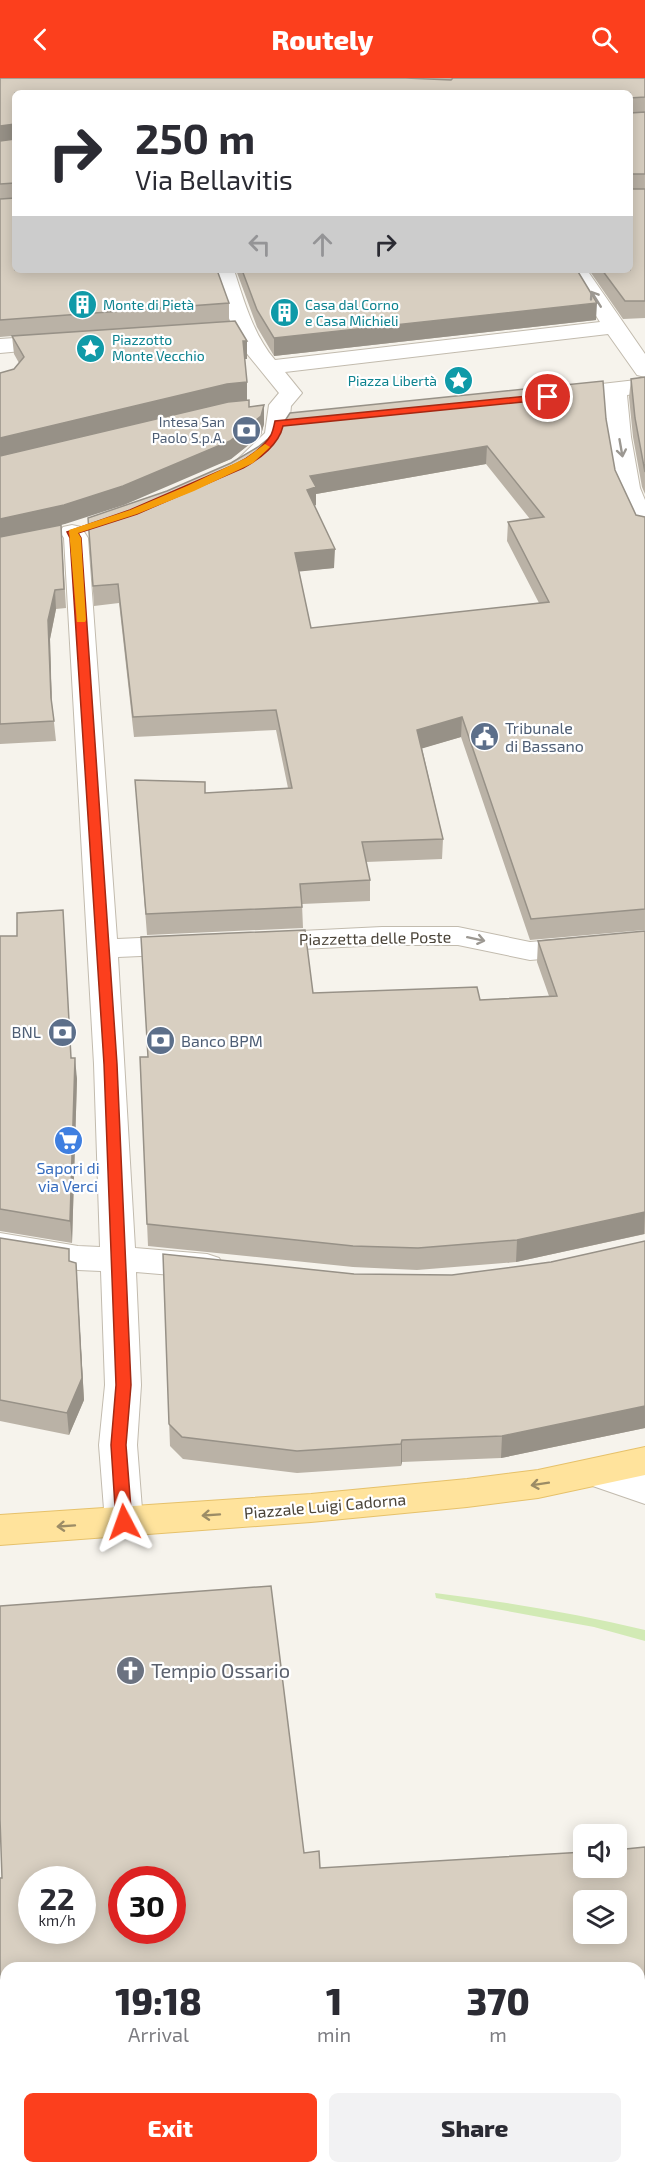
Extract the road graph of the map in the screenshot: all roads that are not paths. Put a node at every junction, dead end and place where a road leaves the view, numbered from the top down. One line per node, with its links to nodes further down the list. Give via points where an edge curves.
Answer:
1 (225, 273): 3 (street)
2 (579, 273): 4 (street, one-way to 2)
3 (241, 320): 5 (street); 8 (street, via 255,350)
4 (614, 327): 8 (street); 9 (street)
5 (222, 330)
6 (82, 340): 7 (street)
7 (2, 355)
8 (267, 362): 13 (street, via 291,393 270,443)
9 (645, 370)
10 (645, 386): 11 (street)
11 (615, 390): 12 (street); 14 (street, one-way to 14, via 628,488)
12 (534, 398)
13 (230, 471)
14 (645, 528)
15 (72, 531): 17 (street, via 76,538)
16 (645, 941): 17 (street, Piazzetta delle Poste, one-way to 16, via 382,936 458,936 530,951)
17 (103, 949): 19 (street)
18 (0, 1245): 19 (street)
19 (117, 1260): 20 (street); 24 (street, via 123,1385 118,1445)
20 (237, 1269)
21 (645, 1461): 22 (main road, Piazzale Luigi Cadorna)
22 (597, 1473): 23 (street); 24 (main road, Piazzale Luigi Cadorna, one-way to 24, via 456,1494)
23 (645, 1490)
24 (124, 1522): 25 (main road, Piazzale Luigi Cadorna, one-way to 25)
25 (0, 1530)

